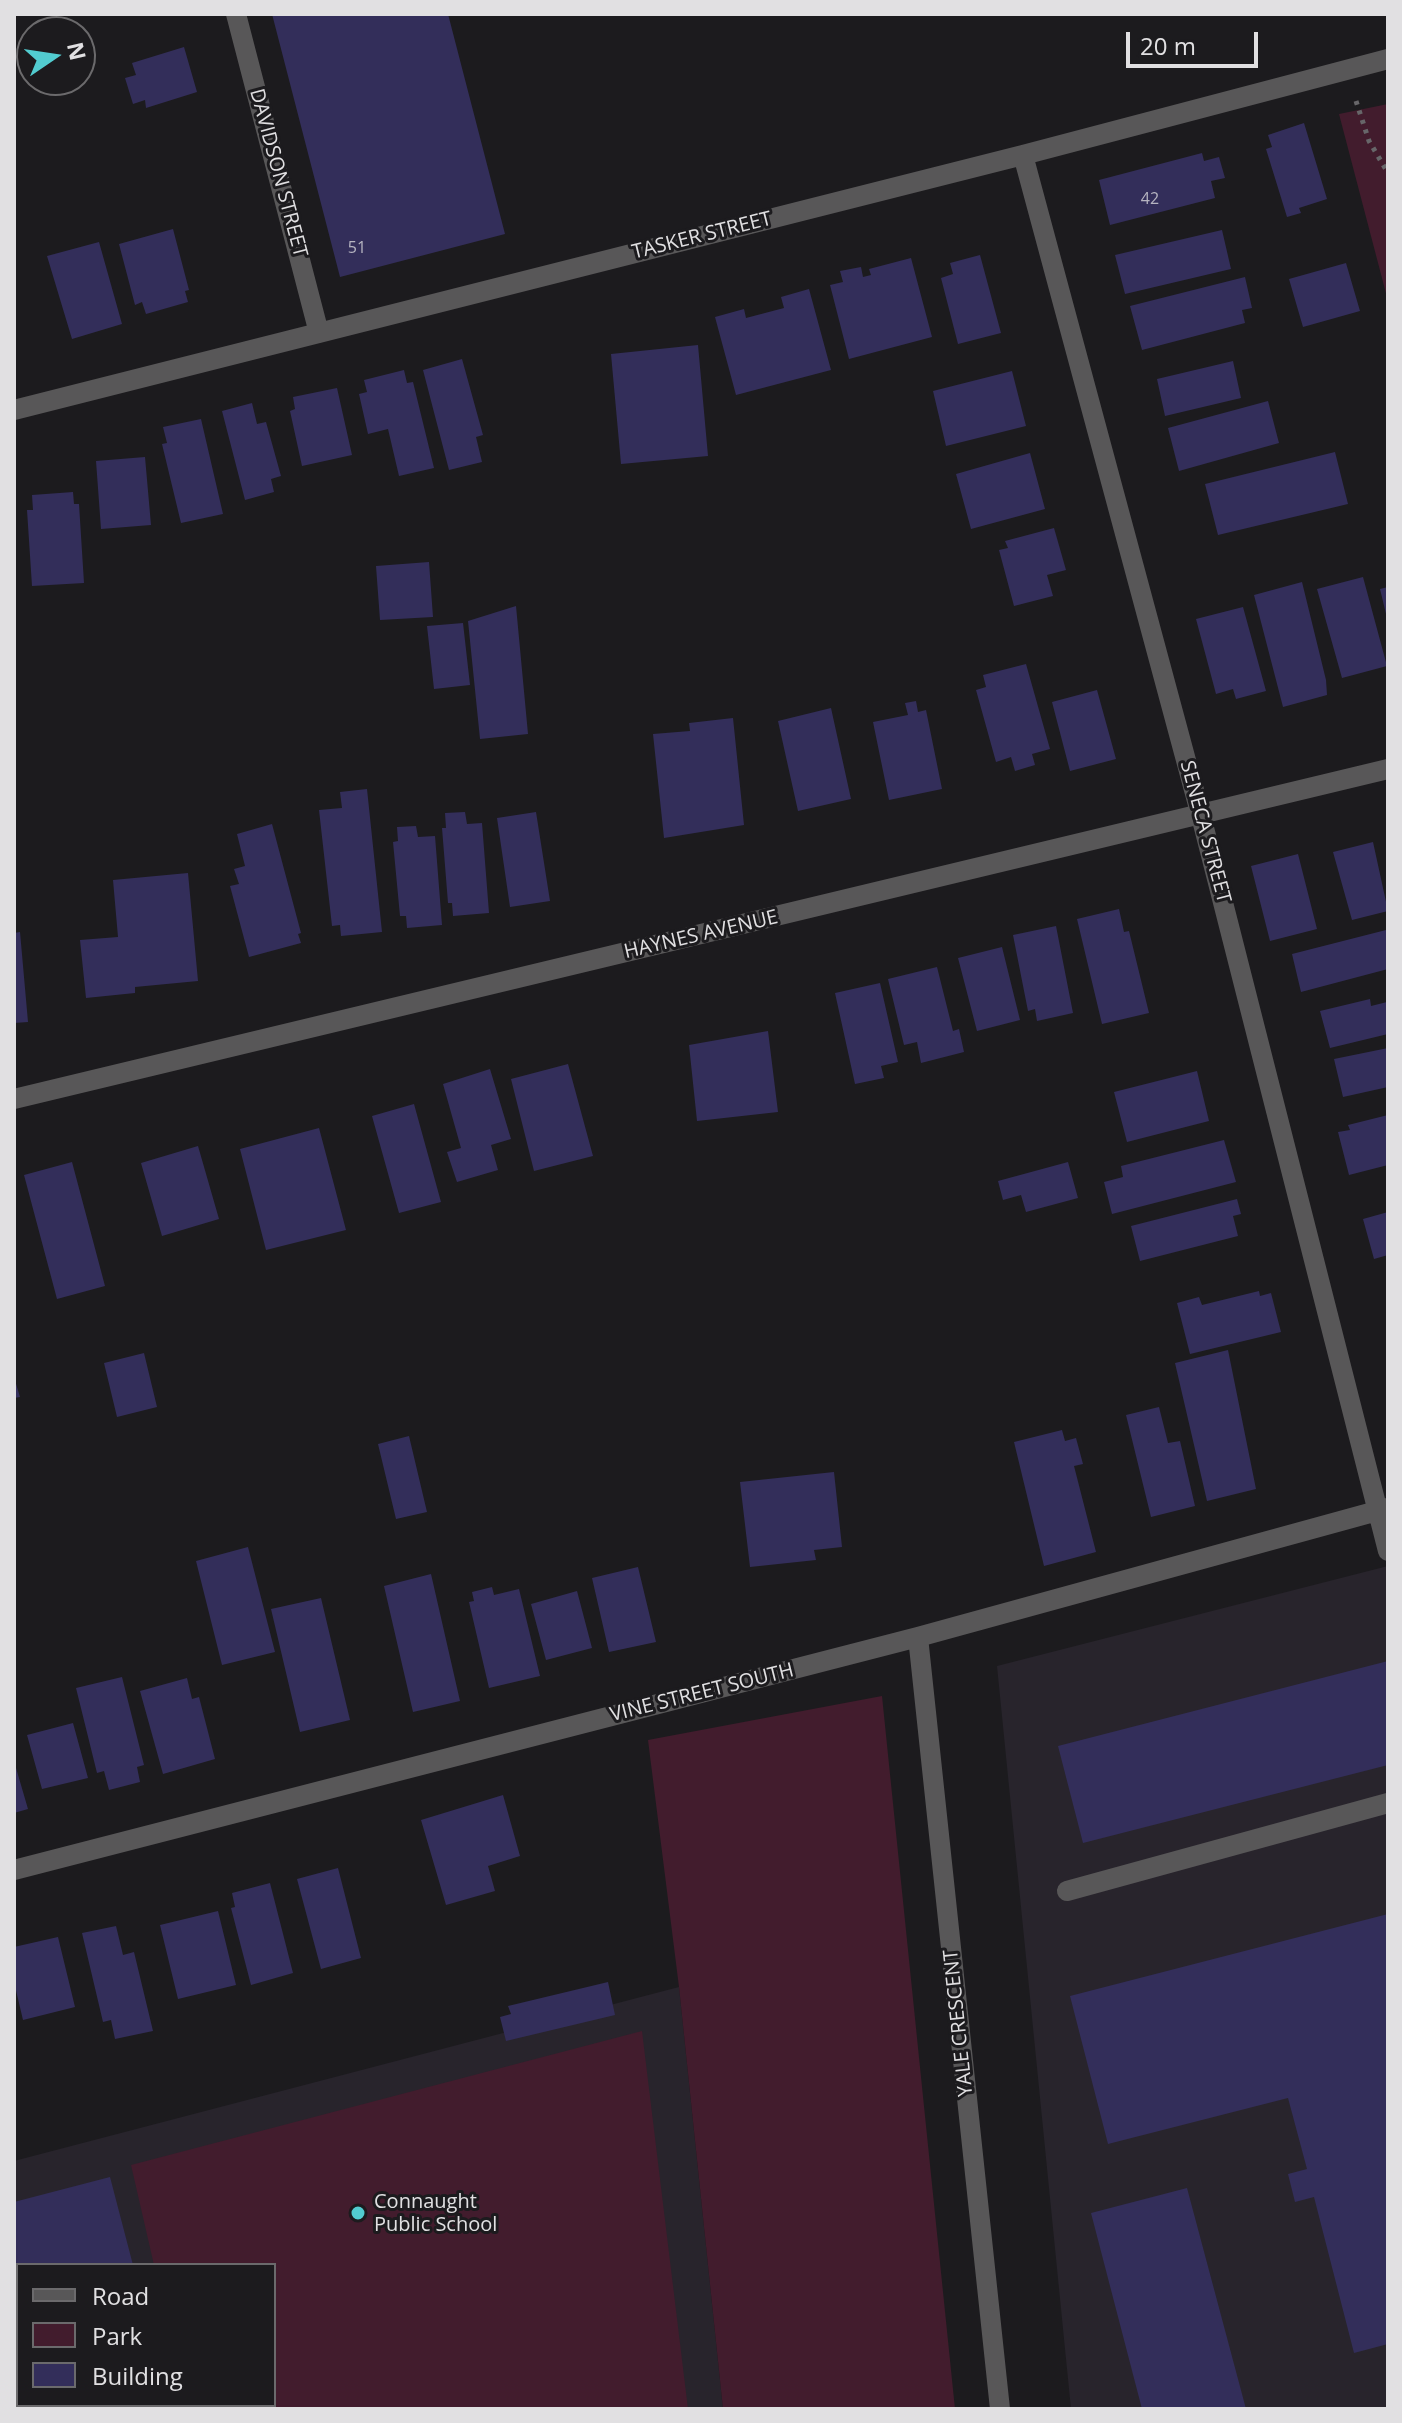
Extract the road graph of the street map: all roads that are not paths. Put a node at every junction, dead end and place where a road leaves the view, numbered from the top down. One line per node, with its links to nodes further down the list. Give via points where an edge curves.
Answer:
1 (236, 14): 4 (street, DAVIDSON STREET)
2 (1388, 59): 3 (street, TASKER STREET)
3 (1023, 155): 4 (street, TASKER STREET); 7 (street, SENECA STREET)
4 (319, 333): 5 (street, TASKER STREET)
5 (14, 410)
6 (1388, 769): 7 (street, HAYNES AVENUE)
7 (1201, 816): 8 (street, HAYNES AVENUE); 9 (street, SENECA STREET)
8 (14, 1099)
9 (1383, 1509): 10 (street, SENECA STREET); 11 (street, VINE STREET SOUTH)
10 (1388, 1551)
11 (918, 1637): 13 (street, VINE STREET SOUTH); 15 (street, YALE CRESCENT)
12 (1388, 1803): 14 (street)
13 (14, 1870)
14 (1067, 1891)
15 (1000, 2409)

